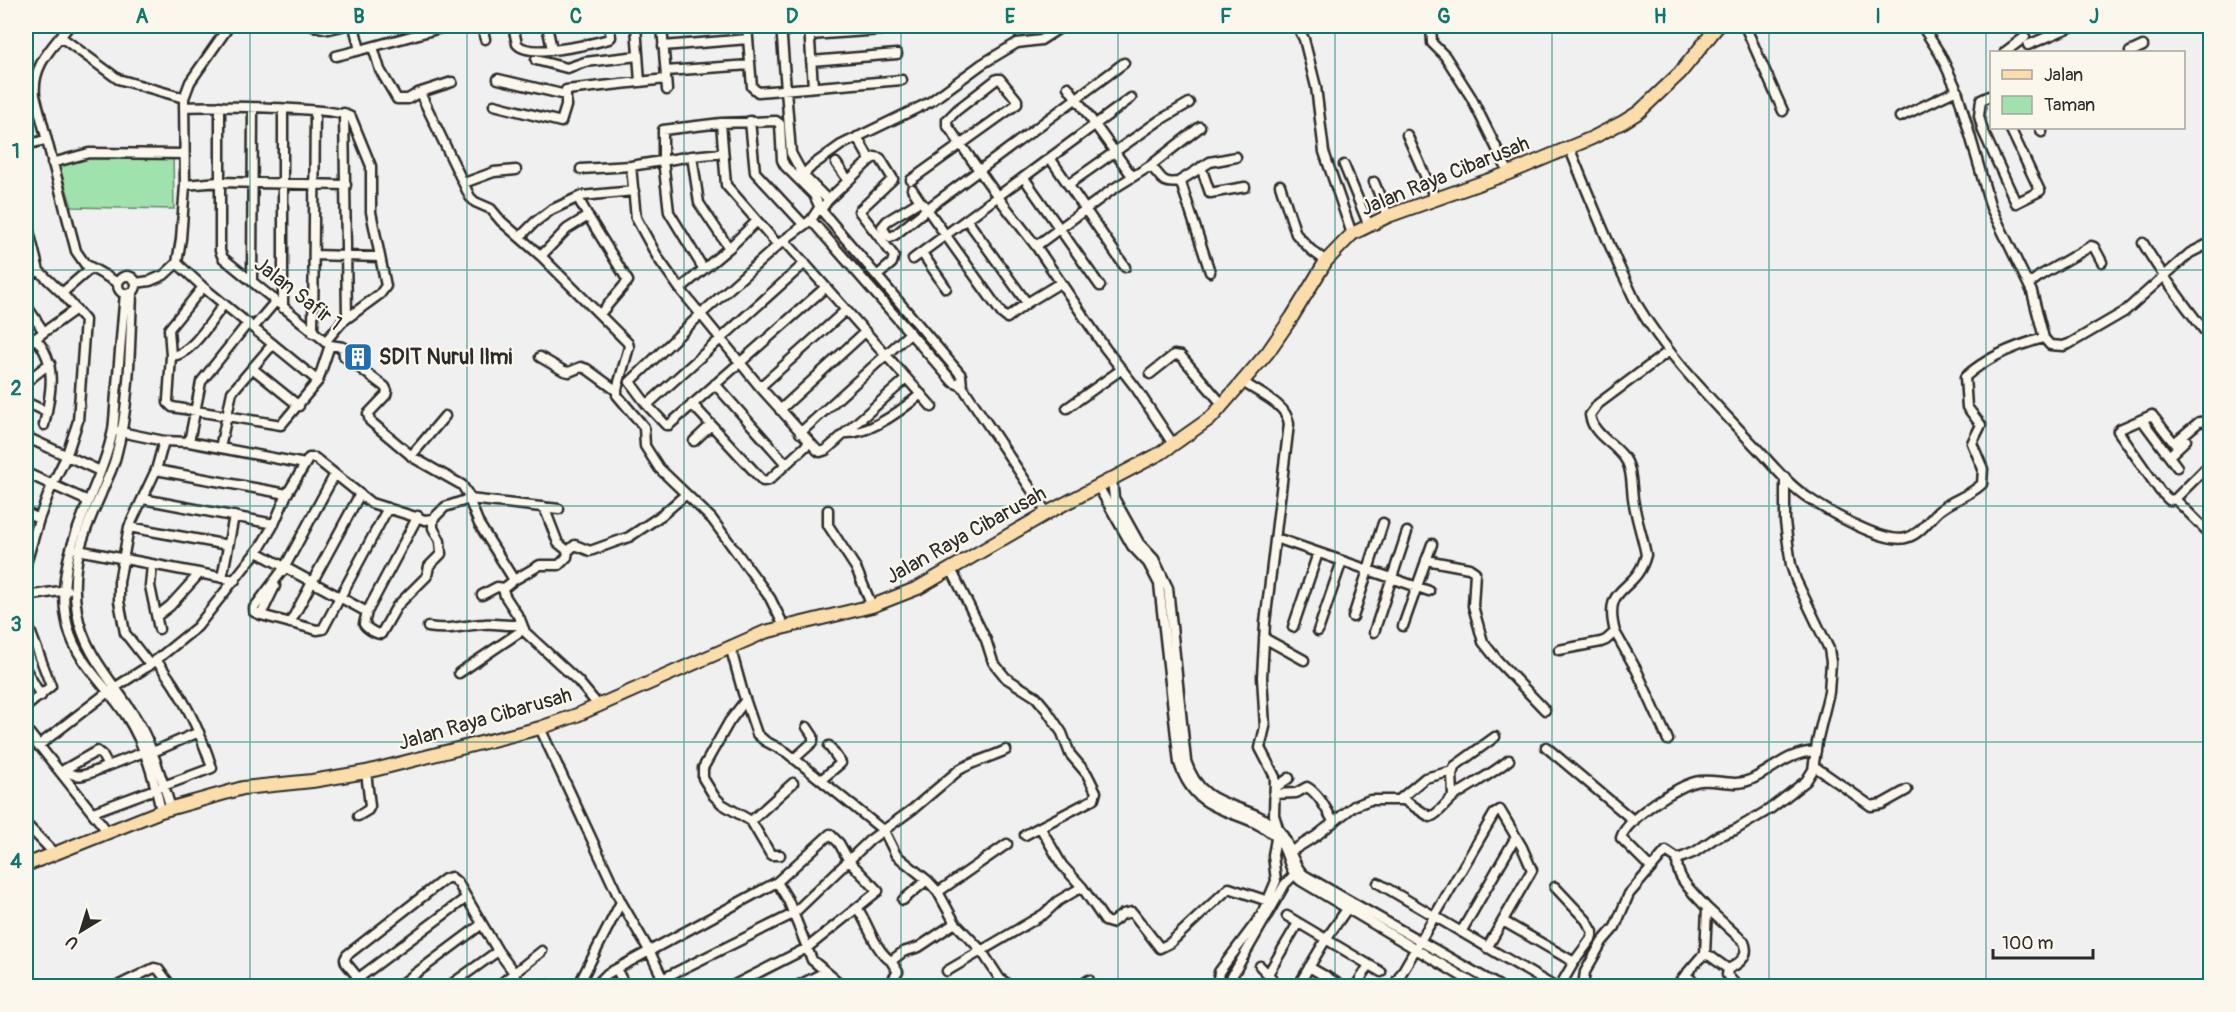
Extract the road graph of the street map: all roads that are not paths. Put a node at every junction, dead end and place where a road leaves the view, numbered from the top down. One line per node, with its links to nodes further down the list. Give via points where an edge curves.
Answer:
1 (69, 26): 25 (street)
2 (229, 26): 56 (street, via 190,82)
3 (313, 26): 4 (street)
4 (342, 26)
5 (354, 26): 32 (street)
6 (448, 26): 30 (street)
7 (482, 26): 26 (street)
8 (513, 26): 31 (street, via 519,48)
9 (547, 26): 31 (street)
10 (609, 26): 31 (street, via 609,39)
11 (636, 26): 36 (street)
12 (662, 26): 29 (street)
13 (747, 26): 27 (street)
14 (781, 26): 48 (street)
15 (1063, 26): 72 (street, via 1041,40 1017,43 930,102)
16 (1297, 26): 128 (street, via 1316,87 1324,152)
17 (1431, 26): 94 (street, via 1432,43 1445,56 1471,98)
18 (1718, 26): 76 (main road, Jalan Raya Cibarusah, via 1680,73 1639,112)
19 (1745, 26): 63 (street)
20 (1922, 26): 50 (street)
21 (2073, 26): 28 (street)
22 (870, 28): 23 (street); 24 (street)
23 (809, 30): 38 (street)
24 (881, 30)
25 (61, 37): 56 (street, via 118,79); 73 (street, via 39,67 34,82)
26 (485, 39)
27 (748, 39): 29 (street); 40 (street)
28 (2027, 42): 33 (street)
29 (663, 46): 41 (street)
30 (373, 47): 32 (street); 51 (street, via 380,70 397,99 408,99)
31 (552, 49)
32 (360, 50): 35 (street)
33 (2007, 51)
34 (897, 54): 38 (street)
35 (336, 56)
36 (638, 56): 37 (street, via 567,68); 45 (street)
37 (536, 60)
38 (812, 61): 46 (street)
39 (1124, 63): 55 (street)
40 (750, 65): 41 (street); 48 (street, via 754,90)
41 (666, 75): 45 (street); 49 (street)
42 (498, 79): 52 (street)
43 (902, 80): 46 (street)
44 (452, 82): 51 (street)
45 (640, 82): 52 (street, via 566,90)
46 (813, 87): 48 (street)
47 (1068, 87): 55 (street)
48 (785, 89): 95 (street, via 791,153)
49 (667, 90)
50 (1957, 90): 65 (street); 159 (street, via 1991,208)
51 (418, 93): 103 (street)
52 (566, 95): 58 (street, via 561,122)
53 (1990, 96): 70 (street, via 1981,100 1979,116 2016,203 2040,191)
54 (1131, 98): 68 (street)
55 (1077, 99): 68 (street); 93 (street)
56 (184, 102): 59 (street); 79 (street)
57 (1190, 103): 77 (street)
58 (494, 105)
59 (220, 106): 60 (street); 99 (street, Jalan Safir 1)
60 (253, 108): 61 (street); 102 (street)
61 (283, 109): 62 (street); 104 (street)
62 (315, 111): 64 (street); 105 (street)
63 (1783, 111)
64 (344, 113): 108 (street); 141 (street, via 351,117 371,166 371,212)
65 (1900, 117)
66 (750, 122): 67 (street); 117 (street, via 771,120 780,124 782,160 814,195); 125 (street, via 755,172)
67 (721, 123): 78 (street); 83 (street, via 664,129)
68 (1094, 125): 77 (street); 82 (street)
69 (1200, 127): 89 (street)
70 (2010, 129)
71 (1407, 135): 114 (street)
72 (857, 137): 84 (street); 95 (street)
73 (45, 140): 75 (street); 86 (street)
74 (962, 144): 74 (street, via 947,120 1000,79 1017,104); 93 (street); 116 (street, via 912,184)
75 (26, 145)
76 (1569, 147): 94 (main road, Jalan Raya Cibarusah); 189 (street, via 1637,305)
77 (1116, 152): 96 (street); 106 (street)
78 (723, 153): 80 (street); 123 (street, via 726,185)
79 (184, 154): 86 (street, via 89,153); 107 (street)
80 (692, 156): 83 (street); 136 (street, via 699,203)
81 (1236, 157): 90 (street)
82 (1050, 158): 97 (street); 106 (street)
83 (663, 160): 88 (street); 149 (street, via 671,218)
84 (870, 160): 98 (street); 153 (street, via 880,158 893,179 859,211 894,256 892,263)
85 (836, 163): 98 (street)
86 (52, 164): 148 (street, via 76,251)
87 (1344, 165): 126 (street)
88 (631, 166): 91 (street); 111 (street)
89 (1150, 166): 96 (street); 100 (street, via 1167,183)
90 (1201, 167): 100 (street); 110 (street, via 1210,193)
91 (581, 169)
92 (516, 170): 103 (street, via 494,172)
93 (980, 170): 112 (street); 118 (street)
94 (1509, 173): 114 (main road, Jalan Raya Cibarusah)
95 (803, 175): 115 (street)
96 (1132, 176): 119 (street)
97 (1023, 178): 112 (street); 127 (street)
98 (848, 180): 115 (street)
99 (219, 182): 102 (street); 107 (street); 155 (street, Jalan Safir 1, via 221,255)
100 (1178, 182): 151 (street, via 1186,192)
101 (1374, 182): 121 (street)
102 (252, 183): 104 (street); 155 (street)
103 (464, 183): 129 (street, via 473,201 491,209)
104 (283, 184): 105 (street); 171 (street)
105 (315, 184): 108 (street); 138 (street)
106 (1069, 184): 119 (street)
107 (185, 185): 145 (street)
108 (346, 185): 139 (street)
109 (1280, 185): 143 (street, via 1296,234)
110 (1245, 187)
111 (634, 191): 113 (street); 164 (street, via 638,225)
112 (998, 197): 124 (street); 135 (street)
113 (578, 198): 120 (street); 129 (street, via 551,210)
114 (1435, 198): 121 (main road, Jalan Raya Cibarusah)
115 (828, 200): 117 (street)
116 (920, 201): 118 (street); 118 (street, via 884,224 887,235 895,235)
117 (820, 209): 125 (street); 153 (street)
118 (927, 209): 130 (street)
119 (1086, 209): 127 (street); 147 (street)
120 (588, 216): 140 (street, via 567,229); 174 (street, via 628,281)
121 (1388, 216): 126 (main road, Jalan Raya Cibarusah)
122 (26, 219): 131 (street)
123 (757, 220): 132 (street); 136 (street)
124 (967, 220): 130 (street); 168 (street)
125 (807, 222): 132 (street); 182 (street)
126 (1369, 226): 128 (main road, Jalan Raya Cibarusah)
127 (1059, 229): 135 (street); 160 (street)
128 (1352, 234): 143 (main road, Jalan Raya Cibarusah)
129 (520, 237): 140 (street)
130 (945, 237): 137 (street); 168 (street, via 1005,317 1010,318)
131 (28, 241): 150 (street)
132 (781, 243): 146 (street); 175 (street)
133 (2143, 243): 154 (street)
134 (2211, 243): 154 (street, via 2190,253)
135 (1036, 246): 158 (street)
136 (729, 248): 149 (street)
137 (922, 253): 142 (street); 163 (street)
138 (315, 255): 139 (street); 181 (street)
139 (345, 256): 141 (street); 176 (street)
140 (541, 256): 174 (street)
141 (379, 257): 176 (street, via 384,291)
142 (913, 259)
143 (1326, 261): 201 (main road, Jalan Raya Cibarusah, via 1287,324)
144 (2102, 262): 159 (street, via 2091,246)
145 (177, 263): 157 (street, via 164,275); 161 (street)
146 (805, 263): 162 (street); 183 (street)
147 (1125, 267)
148 (91, 268): 156 (street); 165 (street)
149 (703, 268): 164 (street)
150 (39, 271): 152 (street); 165 (street)
151 (1210, 272)
152 (26, 275)
153 (877, 276): 203 (street, via 961,375)
154 (2164, 278): 178 (street); 185 (street, via 2124,312 2069,344 2054,346)
155 (252, 281): 167 (street, Jalan Safir 1)
156 (118, 283): 157 (street, via 127,276); 166 (street, via 120,290)
157 (136, 283): 166 (street, via 136,289)
158 (1060, 283): 168 (street); 196 (street)
159 (2029, 284): 185 (street)
160 (1100, 286)
161 (203, 287): 169 (street); 191 (street, via 169,328)
162 (826, 287): 173 (street); 194 (street)
163 (946, 288)
164 (680, 289): 175 (street)
165 (62, 293): 172 (street)
166 (129, 293): 223 (street, via 129,362)
167 (275, 302): 171 (street, Jalan Safir 1); 177 (street)
168 (1027, 303)
169 (224, 304): 177 (street); 191 (street, via 187,351)
170 (26, 306): 179 (street)
171 (283, 308): 181 (street, Jalan Safir 1)
172 (76, 309): 179 (street); 235 (street, via 86,320 78,421)
173 (846, 310): 180 (street); 204 (street)
174 (600, 314): 205 (street, via 629,345)
175 (700, 314): 183 (street); 209 (street, via 630,380)
176 (347, 317): 186 (street)
177 (250, 325): 187 (street); 214 (street, via 203,379)
178 (2204, 330)
179 (44, 332): 184 (street)
180 (865, 332): 190 (street); 215 (street)
181 (313, 333): 186 (street, Jalan Safir 1)
182 (910, 333): 190 (street); 203 (street, via 953,382)
183 (720, 337): 194 (street); 209 (street)
184 (35, 338): 188 (street); 193 (street)
185 (2044, 338): 244 (street, via 2006,351 1965,377 1965,401 1981,425 1972,443 1983,469 1982,484 1938,512 1917,533 1905,539 1891,538 1863,529 1810,499)
186 (327, 343): 199 (street); 233 (street, Jalan Safir 1, via 343,347 344,356 387,389 368,419)
187 (273, 344): 195 (street); 199 (street)
188 (26, 345)
189 (1669, 351): 244 (street); 316 (street, via 1590,414 1594,427 1626,460 1647,555 1635,578 1614,598 1611,607)
190 (885, 354): 198 (street); 224 (street)
191 (171, 356): 214 (street, via 168,403)
192 (540, 357): 205 (street, via 564,371 585,368)
193 (50, 363): 200 (street); 216 (street)
194 (742, 363): 202 (street); 204 (street)
195 (252, 368): 211 (street); 217 (street, via 232,392)
196 (1122, 369): 213 (street); 231 (street)
197 (1150, 374): 210 (street, via 1177,355)
198 (906, 379): 206 (street); 225 (street)
199 (318, 381): 211 (street)
200 (26, 382)
201 (1243, 382): 210 (main road, Jalan Raya Cibarusah); 271 (street, via 1282,408 1288,417)
202 (715, 384): 208 (street); 237 (street)
203 (962, 386): 260 (street)
204 (760, 387): 215 (street)
205 (616, 391): 250 (street, via 644,426 645,446 659,468)
206 (921, 394): 212 (street); 225 (street, via 886,419)
207 (26, 402): 216 (street)
208 (692, 404): 209 (street, via 668,426); 222 (street)
209 (647, 405)
210 (1223, 405): 231 (main road, Jalan Raya Cibarusah)
211 (299, 406): 217 (street, via 281,425)
212 (932, 407)
213 (1067, 408)
214 (196, 410): 217 (street); 229 (street)
215 (780, 410): 224 (street)
216 (47, 412): 221 (street)
217 (226, 415): 232 (street)
218 (445, 416): 233 (street)
219 (2142, 420): 220 (street, via 2154,416 2173,443 2199,422); 234 (street); 253 (street, via 2118,433 2160,491 2169,500)
220 (2208, 421): 234 (street)
221 (44, 425)
222 (711, 425): 228 (street); 237 (street, via 763,481)
223 (117, 431): 227 (street); 241 (street); 275 (street, via 112,468)
224 (800, 433): 230 (street)
225 (845, 433): 230 (street, via 823,452)
226 (26, 437): 235 (street)
227 (164, 441): 229 (street); 240 (street)
228 (694, 441)
229 (189, 442): 232 (street)
230 (808, 442): 237 (street)
231 (1173, 444): 245 (main road, Jalan Raya Cibarusah)
232 (220, 448): 236 (street)
233 (411, 456): 252 (street, Jalan Safir 1, via 453,479 466,489)
234 (2169, 456): 239 (street)
235 (66, 457): 241 (street); 246 (street)
236 (305, 464): 243 (street, via 309,458 315,458); 248 (street)
237 (786, 464)
238 (2211, 464): 253 (street)
239 (2177, 467)
240 (156, 470): 248 (street); 251 (street)
241 (100, 471): 254 (street)
242 (26, 473): 246 (street)
243 (335, 474): 249 (street); 284 (street)
244 (1785, 477): 340 (street, via 1785,522 1791,565 1829,649 1831,662 1829,692)
245 (1112, 479): 247 (main road, Jalan Raya Cibarusah); 261 (street)
246 (52, 485): 254 (street); 264 (street)
247 (1098, 486): 260 (main road, Jalan Raya Cibarusah); 261 (street)
248 (287, 494): 267 (street)
249 (360, 494): 256 (street, via 371,503); 292 (street)
250 (685, 495): 276 (street, via 629,537 590,551 574,545); 307 (street, via 712,519 770,598)
251 (143, 499): 262 (street); 268 (street)
252 (470, 499): 255 (street); 265 (street, via 445,507); 291 (street, via 479,524)
253 (2175, 499): 270 (street)
254 (88, 501): 296 (street, via 70,549)
255 (544, 507): 257 (street); 276 (street, via 558,543)
256 (388, 508): 263 (street); 300 (street)
257 (558, 508)
258 (828, 510): 302 (street, via 828,525 856,568)
259 (26, 513): 264 (street)
260 (1047, 513): 285 (main road, Jalan Raya Cibarusah)
261 (1119, 514): 367 (street, via 1132,546 1148,563 1162,593 1179,763 1185,780 1216,808)
262 (234, 516): 267 (street); 273 (street)
263 (418, 516): 265 (street); 303 (street)
264 (39, 519): 274 (street)
265 (433, 519): 303 (street, via 441,548 427,576 397,606 381,634 365,627)
266 (1383, 523): 286 (street)
267 (274, 524): 277 (street)
268 (129, 527): 273 (street); 279 (street)
269 (1407, 532): 289 (street)
270 (2211, 534)
271 (1276, 538): 278 (street); 317 (street)
272 (1432, 544): 280 (street)
273 (228, 546): 288 (street)
274 (27, 549): 282 (street)
275 (78, 550): 279 (street); 295 (street)
276 (568, 551): 291 (street, via 559,565 540,565)
277 (257, 552): 284 (street); 290 (street)
278 (1318, 553): 281 (street); 311 (street)
279 (122, 560): 283 (street); 321 (street, via 118,601 125,633)
280 (1426, 560): 293 (street); 329 (street, via 1475,572 1473,606 1483,642)
281 (1342, 561): 286 (street); 314 (street)
282 (26, 564)
283 (152, 565): 287 (street); 304 (street, via 150,586)
284 (285, 567): 292 (street); 306 (street, via 254,608 256,613)
285 (951, 569): 302 (main road, Jalan Raya Cibarusah, via 918,588); 364 (street, via 997,668 1046,709 1096,792 1094,799)
286 (1367, 570): 289 (street); 305 (street)
287 (199, 574): 288 (street); 304 (street)
288 (222, 578): 290 (street)
289 (1392, 579): 293 (street); 315 (street)
290 (236, 580): 321 (street, via 197,627)
291 (514, 580): 294 (street)
292 (312, 581): 300 (street); 306 (street)
293 (1416, 587): 297 (street); 308 (street)
294 (504, 588): 298 (street, via 497,587); 310 (street)
295 (75, 589): 296 (street); 324 (street, via 76,611 85,639)
296 (64, 590): 299 (street); 324 (street, via 72,640 87,667)
297 (1429, 591)
298 (482, 595)
299 (26, 596)
300 (340, 597): 303 (street); 306 (street, via 322,629)
301 (26, 602): 312 (street)
302 (872, 606): 307 (main road, Jalan Raya Cibarusah)
303 (367, 612)
304 (157, 616): 313 (street)
305 (1353, 617)
306 (290, 623)
307 (784, 626): 318 (main road, Jalan Raya Cibarusah)
308 (1403, 626)
309 (428, 627): 310 (street)
310 (523, 627): 323 (street); 327 (street)
311 (1293, 627)
312 (27, 629): 325 (street, via 51,686)
313 (159, 629)
314 (1318, 631)
315 (1374, 632)
316 (1615, 632): 319 (street, via 1601,642); 335 (street)
317 (1264, 638): 320 (street); 354 (street, via 1265,727 1260,748 1275,777)
318 (730, 646): 326 (street); 327 (main road, Jalan Raya Cibarusah)
319 (1559, 650)
320 (1304, 660)
321 (153, 663): 324 (street); 333 (street, via 166,674)
322 (26, 670): 325 (street)
323 (459, 673)
324 (112, 690): 336 (street); 341 (street)
325 (41, 696): 328 (street)
326 (744, 697): 342 (street, via 757,734); 360 (street, via 703,768 703,778 722,804)
327 (598, 705): 330 (main road, Jalan Raya Cibarusah)
328 (26, 707)
329 (1545, 710)
330 (540, 728): 348 (main road, Jalan Raya Cibarusah); 388 (street)
331 (807, 728): 342 (street, via 813,742)
332 (26, 729): 336 (street)
333 (199, 732): 341 (street); 352 (street, via 212,768)
334 (1495, 737): 347 (street)
335 (1668, 740)
336 (38, 746): 346 (street)
337 (829, 746): 350 (street, via 841,763)
338 (1546, 747): 362 (street)
339 (1006, 750): 366 (street, via 967,765)
340 (1816, 751): 345 (street); 362 (street, via 1790,756 1749,781 1691,782 1652,804)
341 (149, 752): 344 (street); 352 (street)
342 (794, 759): 350 (street)
343 (1509, 760): 355 (street)
344 (108, 766): 346 (street, via 77,777); 346 (street, via 97,751)
345 (1814, 766): 353 (street, via 1871,806); 374 (street, via 1806,781 1770,809)
346 (62, 771): 358 (street)
347 (1453, 771): 355 (street); 356 (street, via 1425,778)
348 (366, 772): 357 (main road, Jalan Raya Cibarusah, via 243,788); 359 (street, via 370,806)
349 (1289, 778): 354 (street)
350 (821, 780): 366 (street)
351 (793, 783): 360 (street)
352 (160, 789): 357 (street); 358 (street)
353 (1907, 790)
354 (1275, 791): 361 (street, via 1296,793 1306,787 1310,789); 367 (street)
355 (1454, 796): 356 (street, via 1430,817)
356 (1400, 799): 361 (street, via 1360,803)
357 (166, 809): 365 (main road, Jalan Raya Cibarusah)
358 (93, 812): 365 (street)
359 (358, 816)
360 (752, 821): 373 (street, via 769,853)
361 (1333, 821): 371 (street)
362 (1634, 821): 377 (street, via 1621,838)
363 (26, 824): 372 (street)
364 (1040, 827): 368 (street); 382 (street, via 1062,865)
365 (107, 831): 372 (main road, Jalan Raya Cibarusah)
366 (884, 831): 375 (street); 379 (street, via 899,858)
367 (1278, 833): 371 (street); 378 (street); 387 (street, via 1273,855 1275,881)
368 (1025, 835)
369 (1516, 837): 394 (street, via 1498,810); 395 (street, via 1532,870); 399 (street)
370 (1007, 844): 384 (street)
371 (1290, 852): 401 (street, via 1304,875)
372 (54, 853): 376 (main road, Jalan Raya Cibarusah)
373 (780, 855)
374 (1678, 859): 377 (street, via 1666,851); 389 (street, via 1676,868 1680,876)
375 (849, 861): 380 (street, via 830,834); 390 (street, via 878,891); 392 (street)
376 (26, 865)
377 (1651, 868): 457 (street, via 1629,894 1615,927 1585,972)
378 (1294, 875): 391 (street); 427 (street, via 1285,884)
379 (927, 880): 384 (street); 386 (street)
380 (777, 882): 392 (street); 407 (street)
381 (1378, 883): 394 (street)
382 (1082, 887): 387 (street, via 1109,923 1132,912 1160,948 1229,888); 404 (street)
383 (1555, 887): 410 (street, via 1593,932)
384 (938, 892): 396 (street)
385 (466, 898): 398 (street); 425 (street); 425 (street, via 455,879 445,879 347,955 345,961)
386 (903, 900)
387 (1268, 901): 414 (street)
388 (621, 902): 407 (street); 438 (street)
389 (1707, 908): 408 (street); 415 (street, via 1746,947 1742,960)
390 (858, 909): 402 (street); 409 (street, via 881,953)
391 (1347, 909): 400 (street); 401 (street)
392 (793, 914): 402 (street); 426 (street)
393 (1287, 916): 397 (street)
394 (1434, 916): 399 (street); 401 (street)
395 (1503, 921): 403 (street); 410 (street)
396 (955, 923): 404 (street); 409 (street)
397 (1298, 923): 400 (street); 421 (street)
398 (482, 924): 405 (street); 433 (street)
399 (1461, 932): 403 (street)
400 (1326, 939): 411 (street); 413 (street)
401 (1418, 946): 452 (street); 453 (street); 454 (street)
402 (807, 948): 418 (street, via 814,963); 441 (street)
403 (1487, 948): 455 (street)
404 (981, 950): 417 (street); 445 (street, via 1000,979)
405 (498, 951): 420 (street); 434 (street)
406 (542, 951): 420 (street)
407 (650, 952): 416 (street); 426 (street)
408 (1705, 955): 415 (street); 422 (street)
409 (891, 961): 444 (street, via 898,972)
410 (1574, 962): 456 (street)
411 (1369, 965): 419 (street); 451 (street)
412 (1260, 966): 421 (street)
413 (1309, 967): 423 (street); 449 (street)
414 (1221, 968): 427 (street); 447 (street)
415 (1728, 969): 460 (street, via 1726,975)
416 (617, 970): 439 (street, via 600,979); 440 (street)
417 (947, 970)
418 (825, 972): 442 (street); 443 (street)
419 (1381, 972)
420 (514, 974): 435 (street)
421 (1268, 974): 448 (street)
422 (1686, 975): 458 (street); 459 (street)
423 (1326, 976): 428 (street); 450 (street)
424 (1089, 980): 446 (street)
425 (362, 983): 432 (street)
426 (664, 983)
427 (1233, 983)
428 (1337, 983)
429 (129, 984): 430 (street); 431 (street, via 154,968)
430 (117, 987)
431 (171, 987)
432 (348, 987)
433 (399, 987)
434 (449, 987)
435 (498, 987)
436 (544, 987): 437 (street)
437 (550, 987)
438 (578, 987)
439 (595, 987)
440 (625, 987)
441 (732, 987)
442 (797, 987)
443 (843, 987)
444 (888, 987)
445 (1011, 987)
446 (1080, 987)
447 (1217, 987)
448 (1279, 987)
449 (1298, 987)
450 (1314, 987)
451 (1356, 987)
452 (1394, 987)
453 (1478, 987)
454 (1499, 987)
455 (1553, 987)
456 (1560, 987)
457 (1583, 987)
458 (1676, 987)
459 (1700, 987)
460 (1737, 987)

